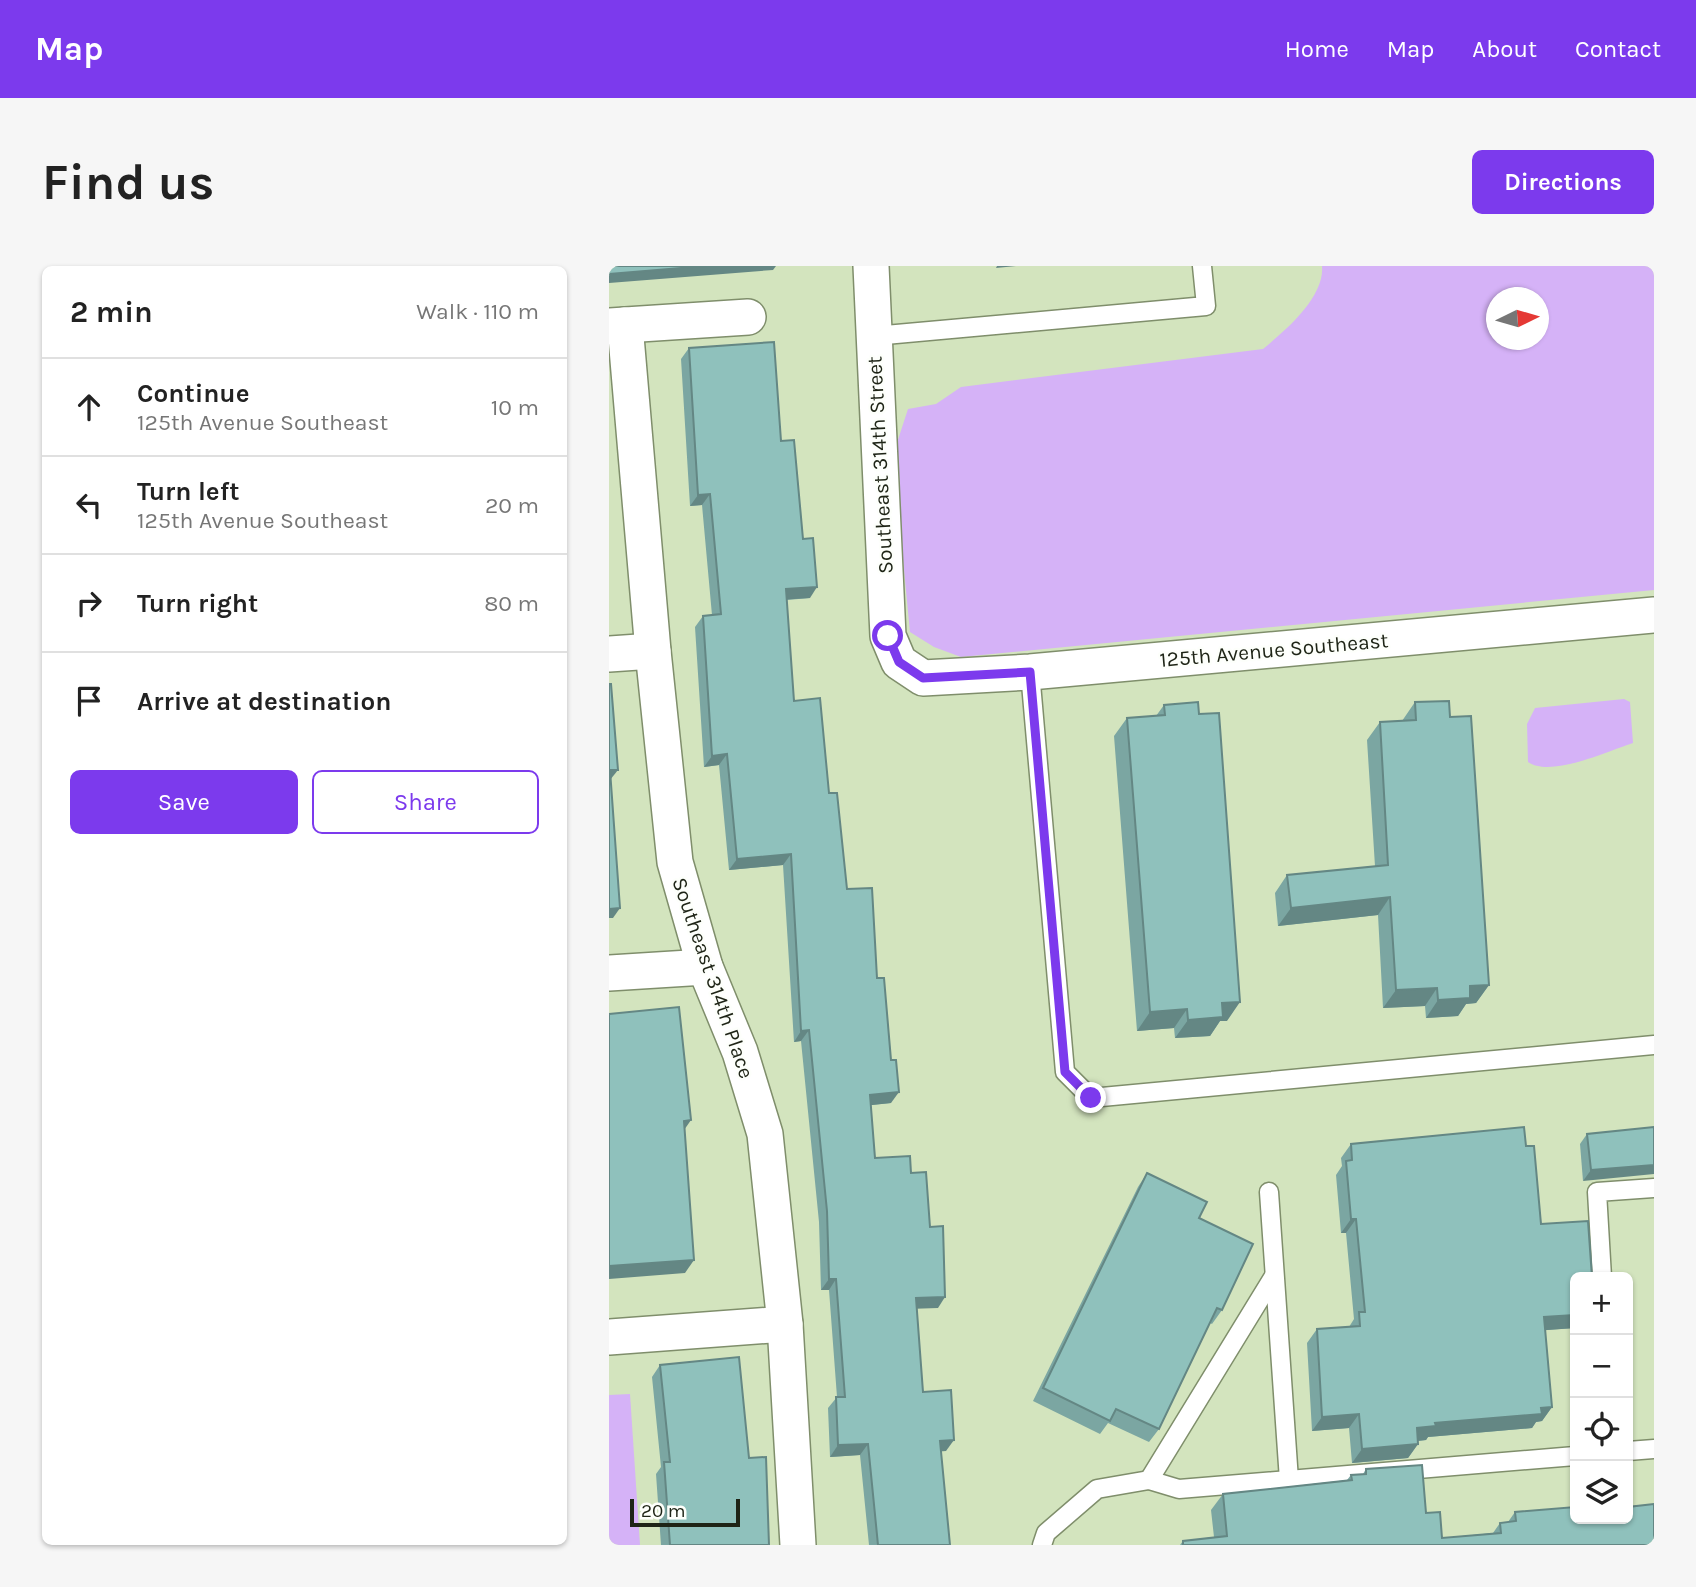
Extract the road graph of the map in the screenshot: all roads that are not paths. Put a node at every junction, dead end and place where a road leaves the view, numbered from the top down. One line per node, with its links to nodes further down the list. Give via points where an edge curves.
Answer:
1 (871, 266): 5 (street, Southeast 314th Street)
2 (1202, 266): 5 (lane, via 1206,306)
3 (748, 317): 4 (street)
4 (617, 326): 7 (street, Southeast 314th Place)
5 (874, 336): 9 (street, Southeast 314th Street, via 888,636)
6 (1654, 615): 10 (street, 125th Avenue Southeast)
7 (653, 651): 8 (street); 11 (street, Southeast 314th Place, via 675,862)
8 (609, 654)
9 (899, 662): 10 (street, 125th Avenue Southeast, via 923,678)
10 (1030, 672): 13 (lane, via 1065,1072 1091,1098)
11 (705, 967): 12 (street); 18 (street, Southeast 314th Place, via 740,1052 765,1134)
12 (609, 973)
13 (1654, 1045)
14 (1654, 1188): 16 (lane, via 1597,1192)
15 (1269, 1192): 17 (lane)
16 (1602, 1272)
17 (1274, 1276): 23 (lane); 24 (lane)
18 (785, 1324): 19 (street); 25 (street, Southeast 314th Place)
19 (609, 1337)
20 (1654, 1449): 21 (lane)
21 (1633, 1451)
22 (1570, 1456): 24 (lane)
23 (1149, 1480): 24 (lane, via 1179,1489); 26 (lane, via 1097,1489 1046,1533)
24 (1289, 1480)
25 (798, 1545)
26 (1042, 1545)

